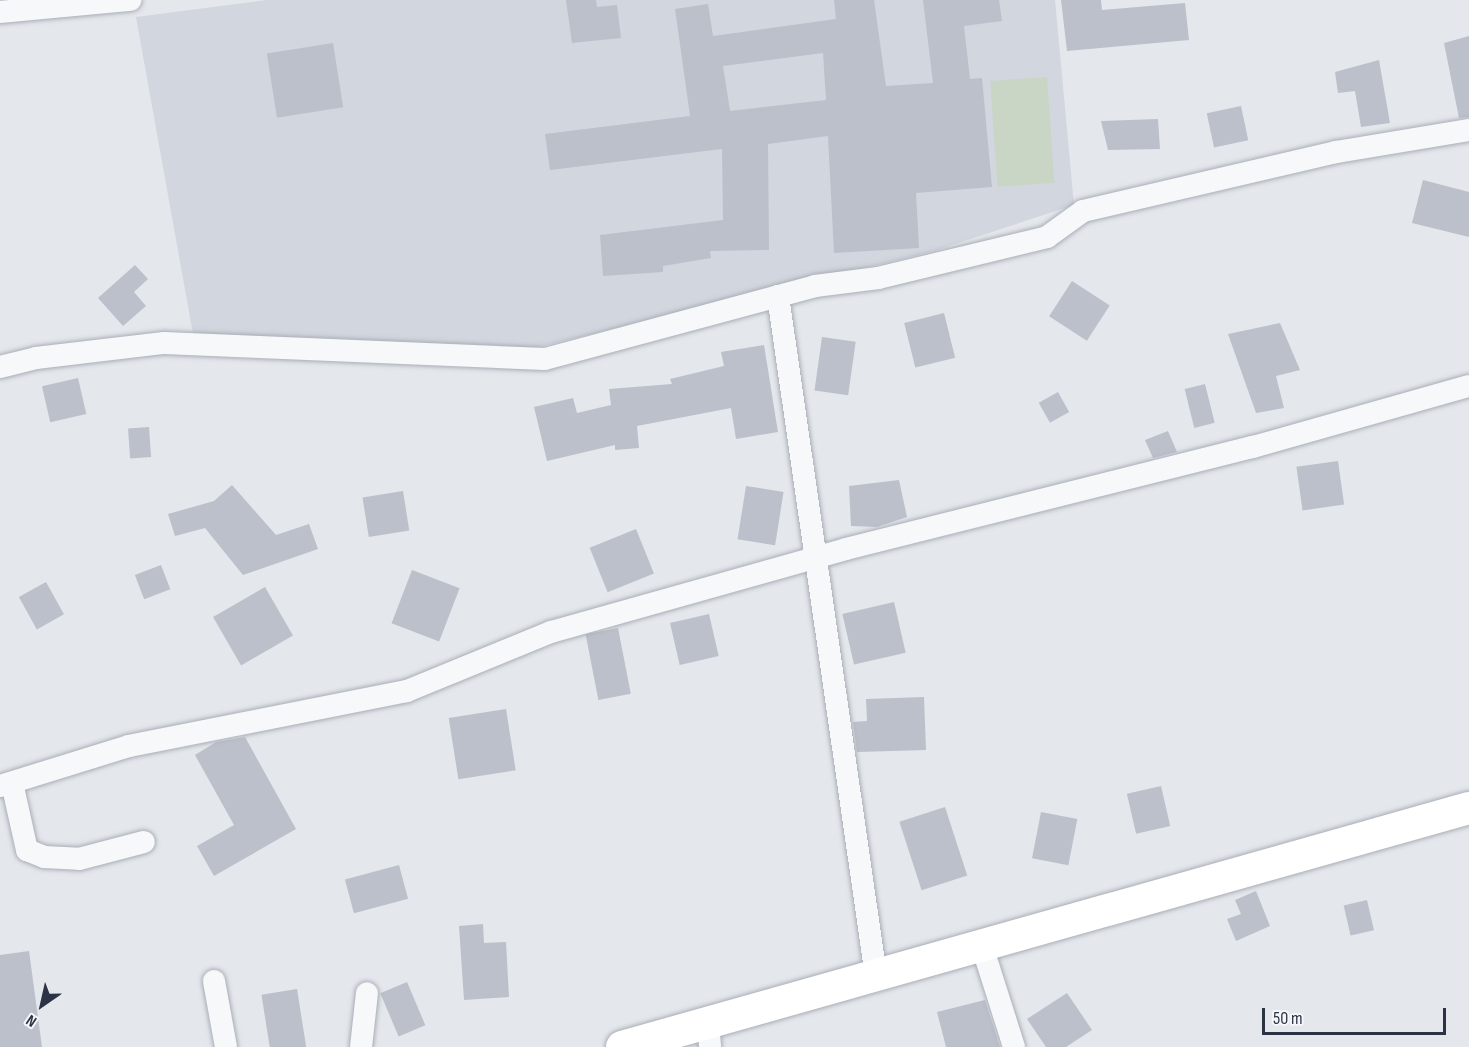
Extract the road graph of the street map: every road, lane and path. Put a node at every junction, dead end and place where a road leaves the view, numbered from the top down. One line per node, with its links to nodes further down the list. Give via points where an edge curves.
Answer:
1 (130, 0): 2 (street)
2 (0, 12)
3 (1469, 130): 4 (street, via 1336,152 1083,212 1047,237 878,278)
4 (778, 296): 5 (street, via 545,359 164,344 36,358); 7 (street)
5 (0, 367)
6 (1469, 386): 7 (street, via 1253,447)
7 (815, 558): 8 (street, via 551,632 408,691 129,746); 12 (street)
8 (6, 785): 10 (street, via 27,850 44,856 79,859)
9 (1469, 808): 11 (main road)
10 (144, 843)
11 (982, 946): 12 (main road); 19 (street)
12 (876, 976): 15 (main road)
13 (214, 981): 16 (street)
14 (367, 993): 17 (street)
15 (709, 1035): 18 (main road)
16 (226, 1047)
17 (361, 1047)
18 (622, 1047)
19 (1014, 1047)

